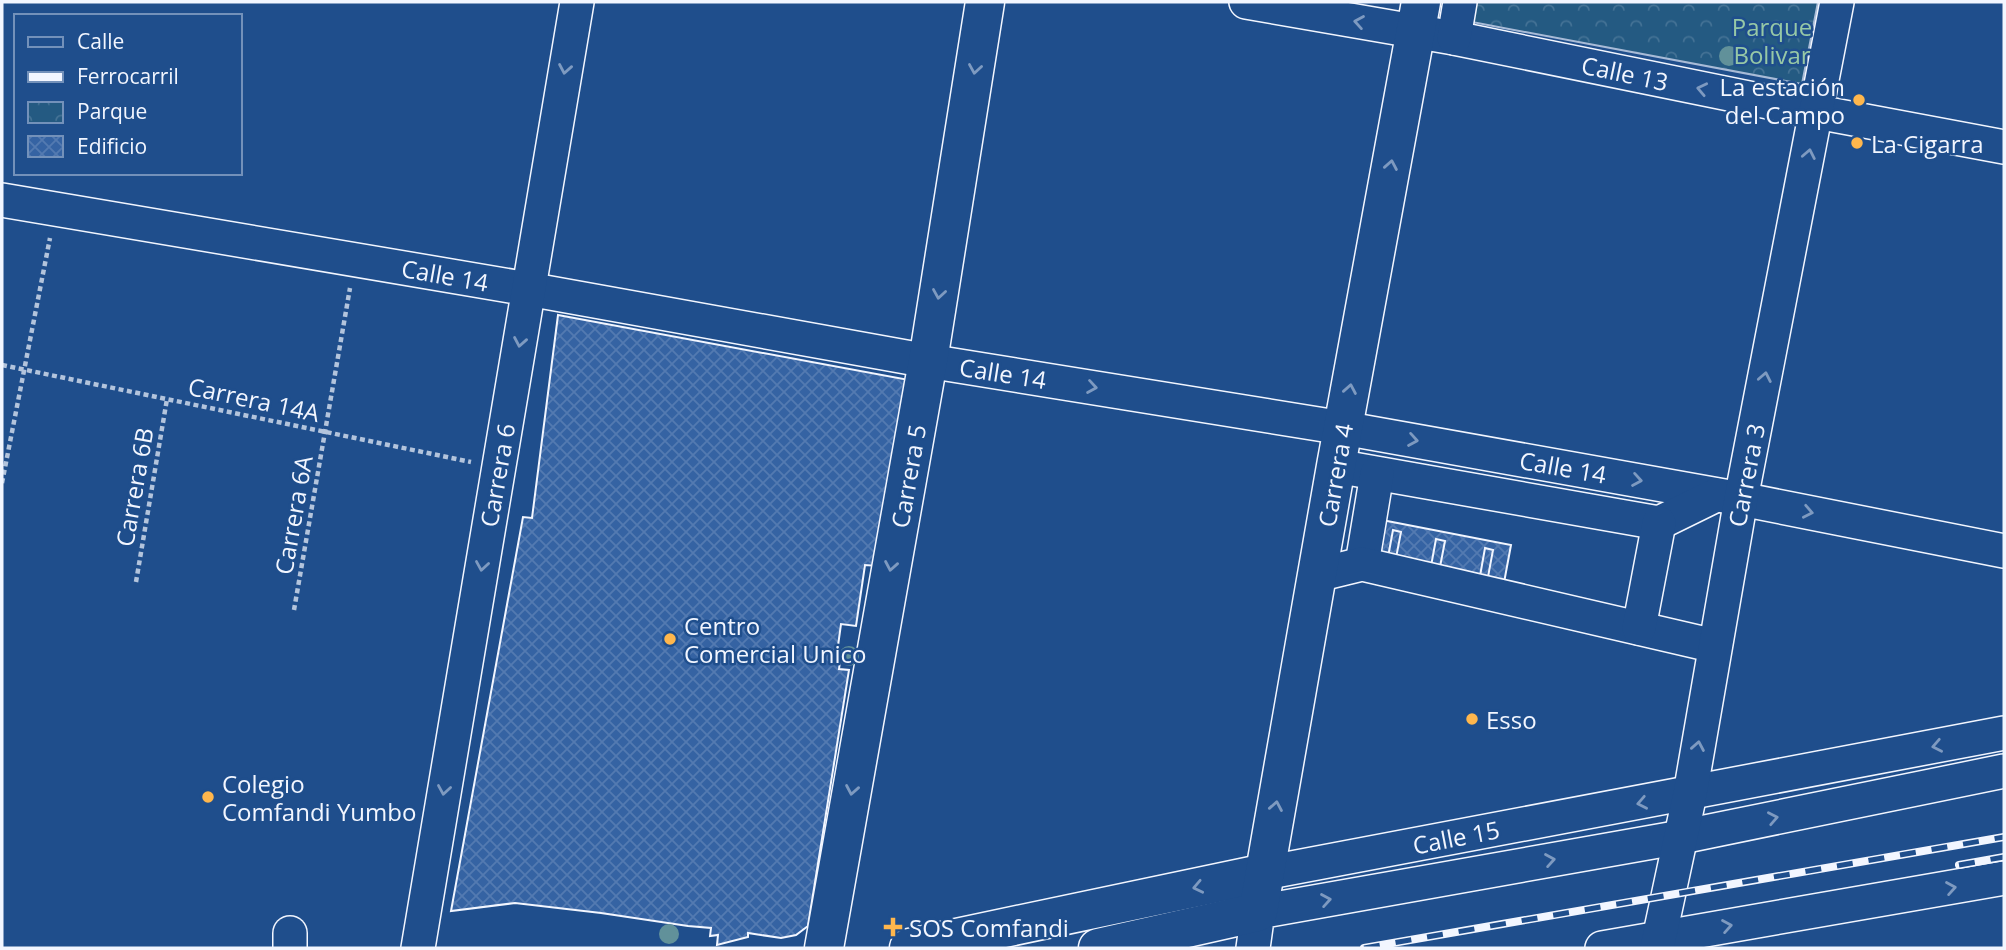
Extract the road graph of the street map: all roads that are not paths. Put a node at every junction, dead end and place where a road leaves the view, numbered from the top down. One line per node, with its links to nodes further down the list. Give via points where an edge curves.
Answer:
1 (577, 2): 11 (street, Carrera 6, one-way to 11)
2 (985, 2): 12 (main road, Carrera 5, one-way to 12)
3 (1246, 2): 6 (street, Calle 13, one-way to 3)
4 (1460, 2): 7 (street)
5 (1838, 2): 8 (street, Carrera 3)
6 (1418, 17): 7 (street, Calle 13); 13 (main road, Carrera 4, one-way to 6)
7 (1454, 38): 8 (street, Calle 13, one-way to 7)
8 (1817, 112): 9 (street, Calle 13); 16 (street, Carrera 3, one-way to 8)
9 (2004, 147)
10 (2, 200): 11 (street, Calle 14)
11 (528, 289): 12 (street, Calle 14); 31 (street, Carrera 6, one-way to 31)
12 (928, 361): 13 (street, Calle 14, one-way to 13); 32 (main road, Carrera 5, one-way to 32)
13 (1343, 428): 14 (main road, Carrera 4); 16 (street, Calle 14, one-way to 16)
14 (1336, 466): 15 (street); 20 (main road, Carrera 4)
15 (1377, 474): 17 (street); 19 (street)
16 (1728, 497): 17 (street); 18 (street, Calle 14, one-way to 18); 22 (street, Carrera 3)
17 (1658, 523): 21 (street)
18 (2004, 551)
19 (1362, 564): 20 (street); 21 (street)
20 (1317, 575): 27 (main road, Carrera 4, one-way to 20)
21 (1639, 628): 22 (street)
22 (1716, 646): 25 (street, Carrera 3, one-way to 22)
23 (2004, 733): 25 (street, Calle 15, one-way to 25)
24 (2004, 771): 26 (street, Calle 15, one-way to 24)
25 (1690, 794): 26 (street, Carrera 3); 27 (street, Calle 15, one-way to 27)
26 (1681, 837): 29 (street, Calle 15, one-way to 26); 30 (street, Carrera 3)
27 (1265, 873): 29 (main road, Carrera 4); 33 (main road, Calle 15, one-way to 33)
28 (2004, 878): 30 (street, one-way to 28)
29 (1256, 930): 34 (main road, Calle 15)
30 (1658, 943): 35 (street)
31 (418, 948)
32 (824, 948)
33 (909, 948)
34 (1098, 948)
35 (1602, 948)

